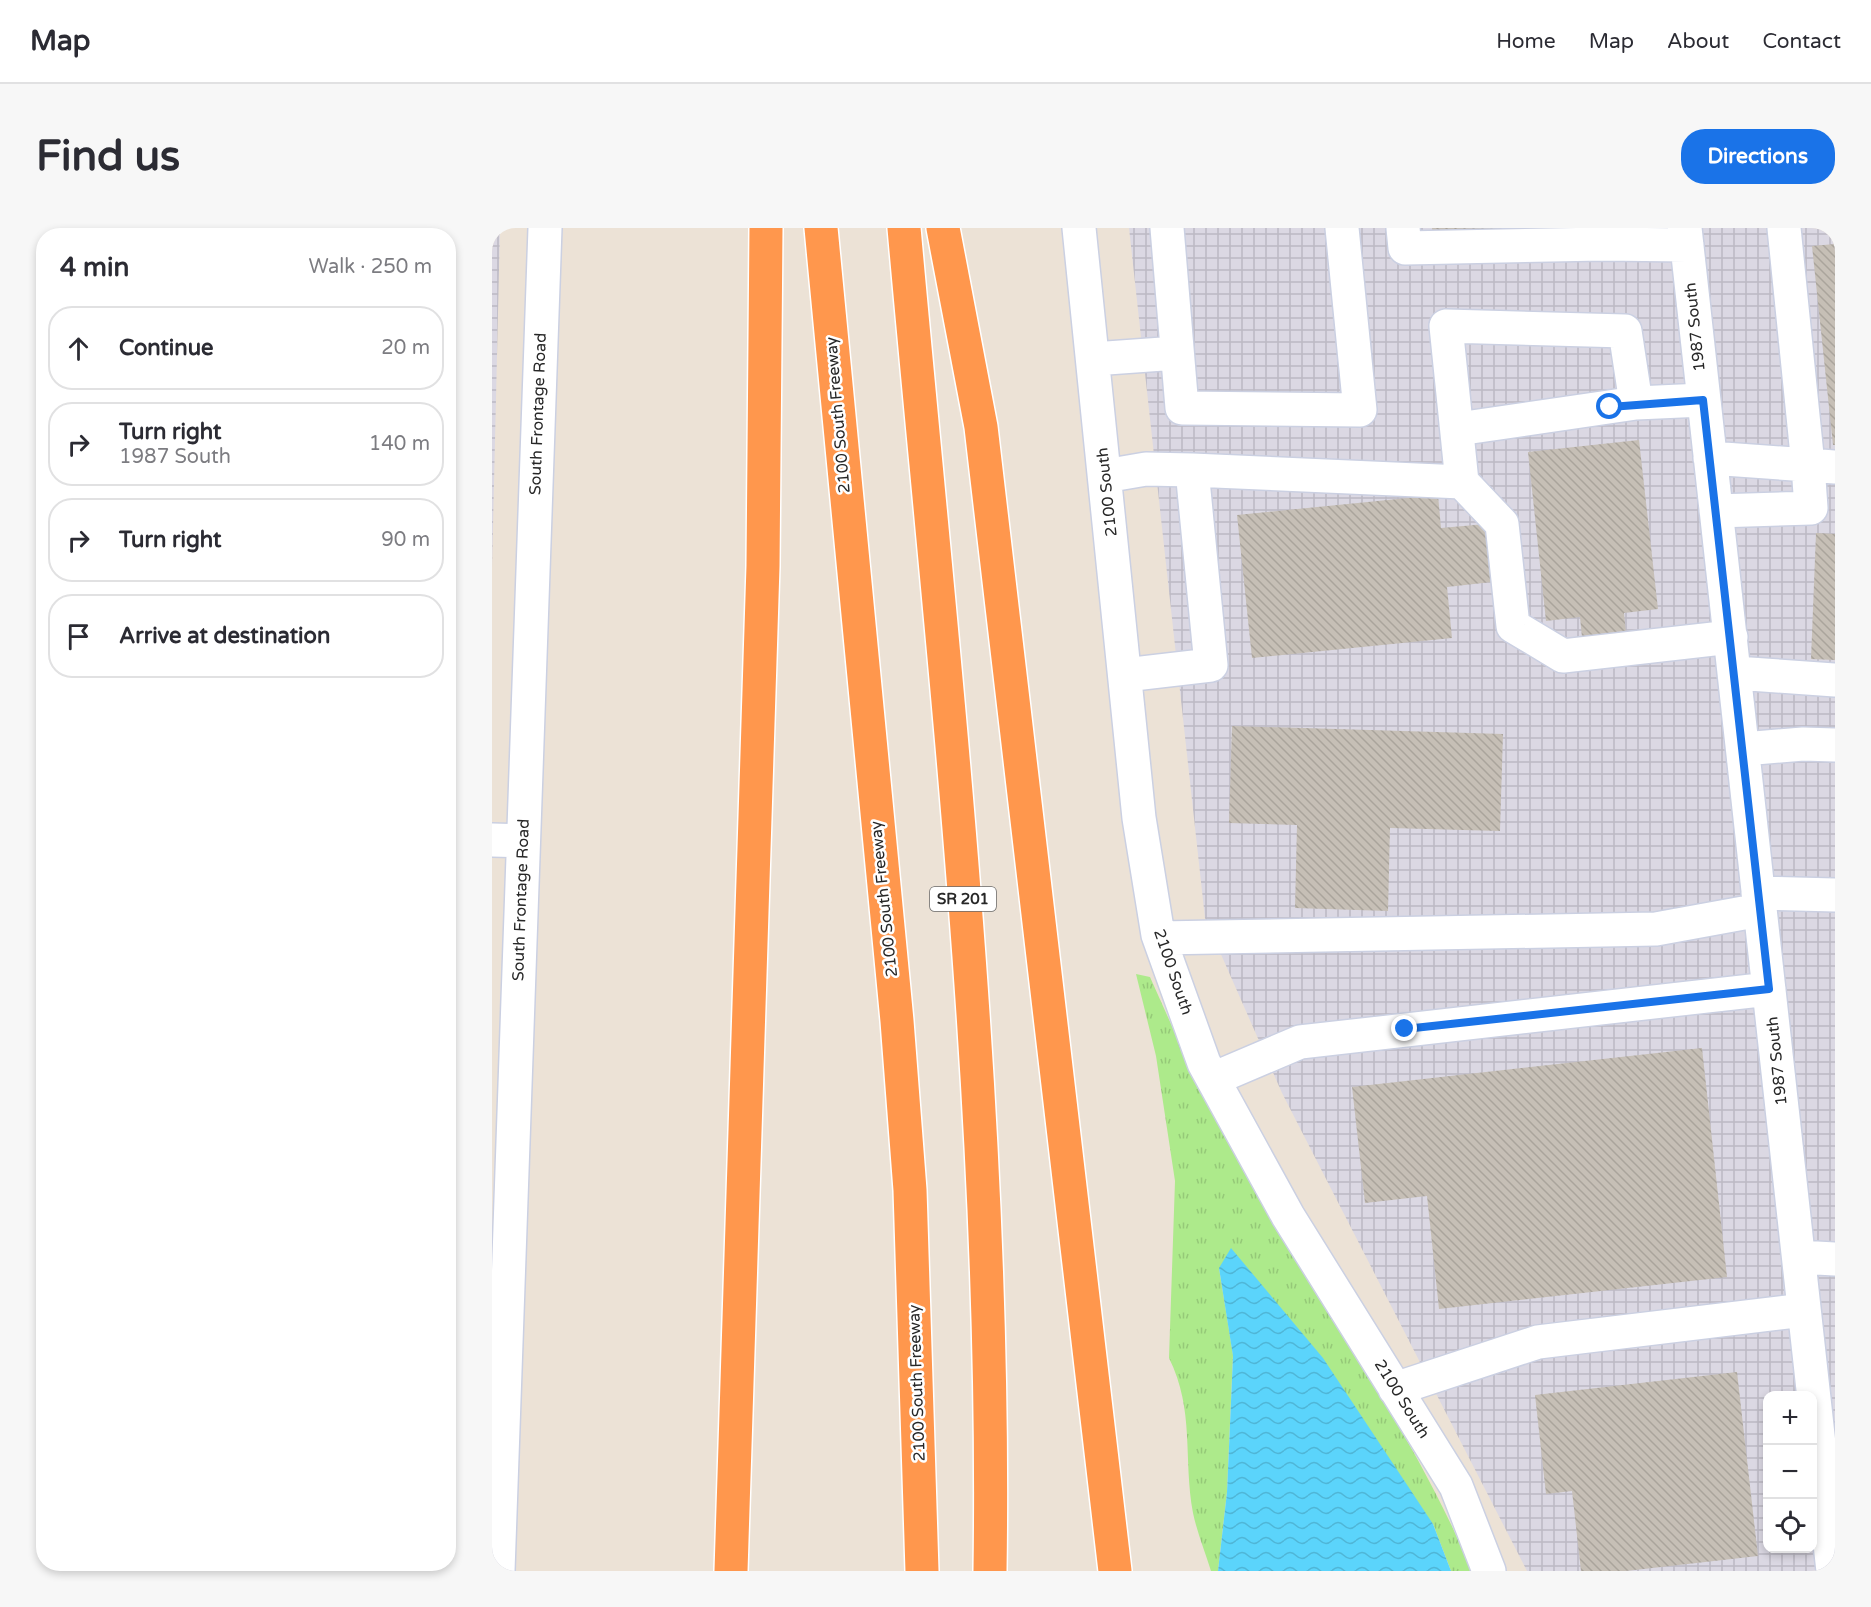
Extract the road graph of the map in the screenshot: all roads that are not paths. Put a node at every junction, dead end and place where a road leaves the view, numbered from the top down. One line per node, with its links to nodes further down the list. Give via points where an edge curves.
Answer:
1 (545, 228): 30 (street, South Frontage Road)
2 (766, 228): 42 (highway, via 764,566)
3 (821, 228): 43 (highway, 2100 South Freeway, via 910,1190)
4 (904, 228): 44 (highway, SR 201, via 972,990 989,1362)
5 (943, 228): 45 (highway, via 981,427)
6 (1079, 228): 14 (street, 2100 South)
7 (1167, 228): 13 (street)
8 (1342, 228): 13 (street, via 1360,410 1182,408)
9 (1403, 228): 11 (street, via 1405,248)
10 (1784, 228): 19 (street)
11 (1602, 236): 12 (street)
12 (1686, 237): 15 (street, 1987 South)
13 (1177, 353): 14 (street)
14 (1093, 359): 21 (street, 2100 South)
15 (1703, 400): 16 (street); 18 (street, 1987 South)
16 (1636, 403): 17 (street); 17 (street, via 1625,331 1446,326)
17 (1458, 429): 22 (street)
18 (1710, 458): 19 (street); 23 (street, 1987 South)
19 (1822, 466): 23 (street, via 1810,508)
20 (1192, 470): 21 (street, via 1146,470); 22 (street); 26 (street, via 1211,665)
21 (1106, 476): 26 (street, 2100 South)
22 (1462, 482): 24 (street, via 1502,524 1513,626 1563,656)
23 (1716, 511): 24 (street, 1987 South)
24 (1731, 637): 25 (street, 1987 South)
25 (1735, 673): 27 (street); 29 (street, 1987 South)
26 (1125, 675): 33 (street, 2100 South, via 1138,818)
27 (1835, 681)
28 (1835, 745): 29 (street)
29 (1743, 749): 32 (street, 1987 South)
30 (508, 841): 36 (street, South Frontage Road)
31 (1835, 895): 32 (street)
32 (1759, 901): 33 (street, via 1656,929); 34 (street, 1987 South)
33 (1159, 938): 35 (street, 2100 South)
34 (1769, 989): 35 (street, via 1300,1042); 37 (street, 1987 South)
35 (1213, 1079): 40 (street, 2100 South, via 1288,1216)
36 (503, 1134): 41 (street, South Frontage Road)
37 (1798, 1257): 38 (street); 39 (street, 1987 South)
38 (1835, 1259)
39 (1804, 1310): 40 (street, via 1538,1342); 47 (street, 1987 South)
40 (1395, 1389): 46 (street, 2100 South, via 1456,1486)
41 (498, 1571)
42 (731, 1571)
43 (921, 1571)
44 (990, 1571)
45 (1115, 1571)
46 (1489, 1571)
47 (1833, 1571)

